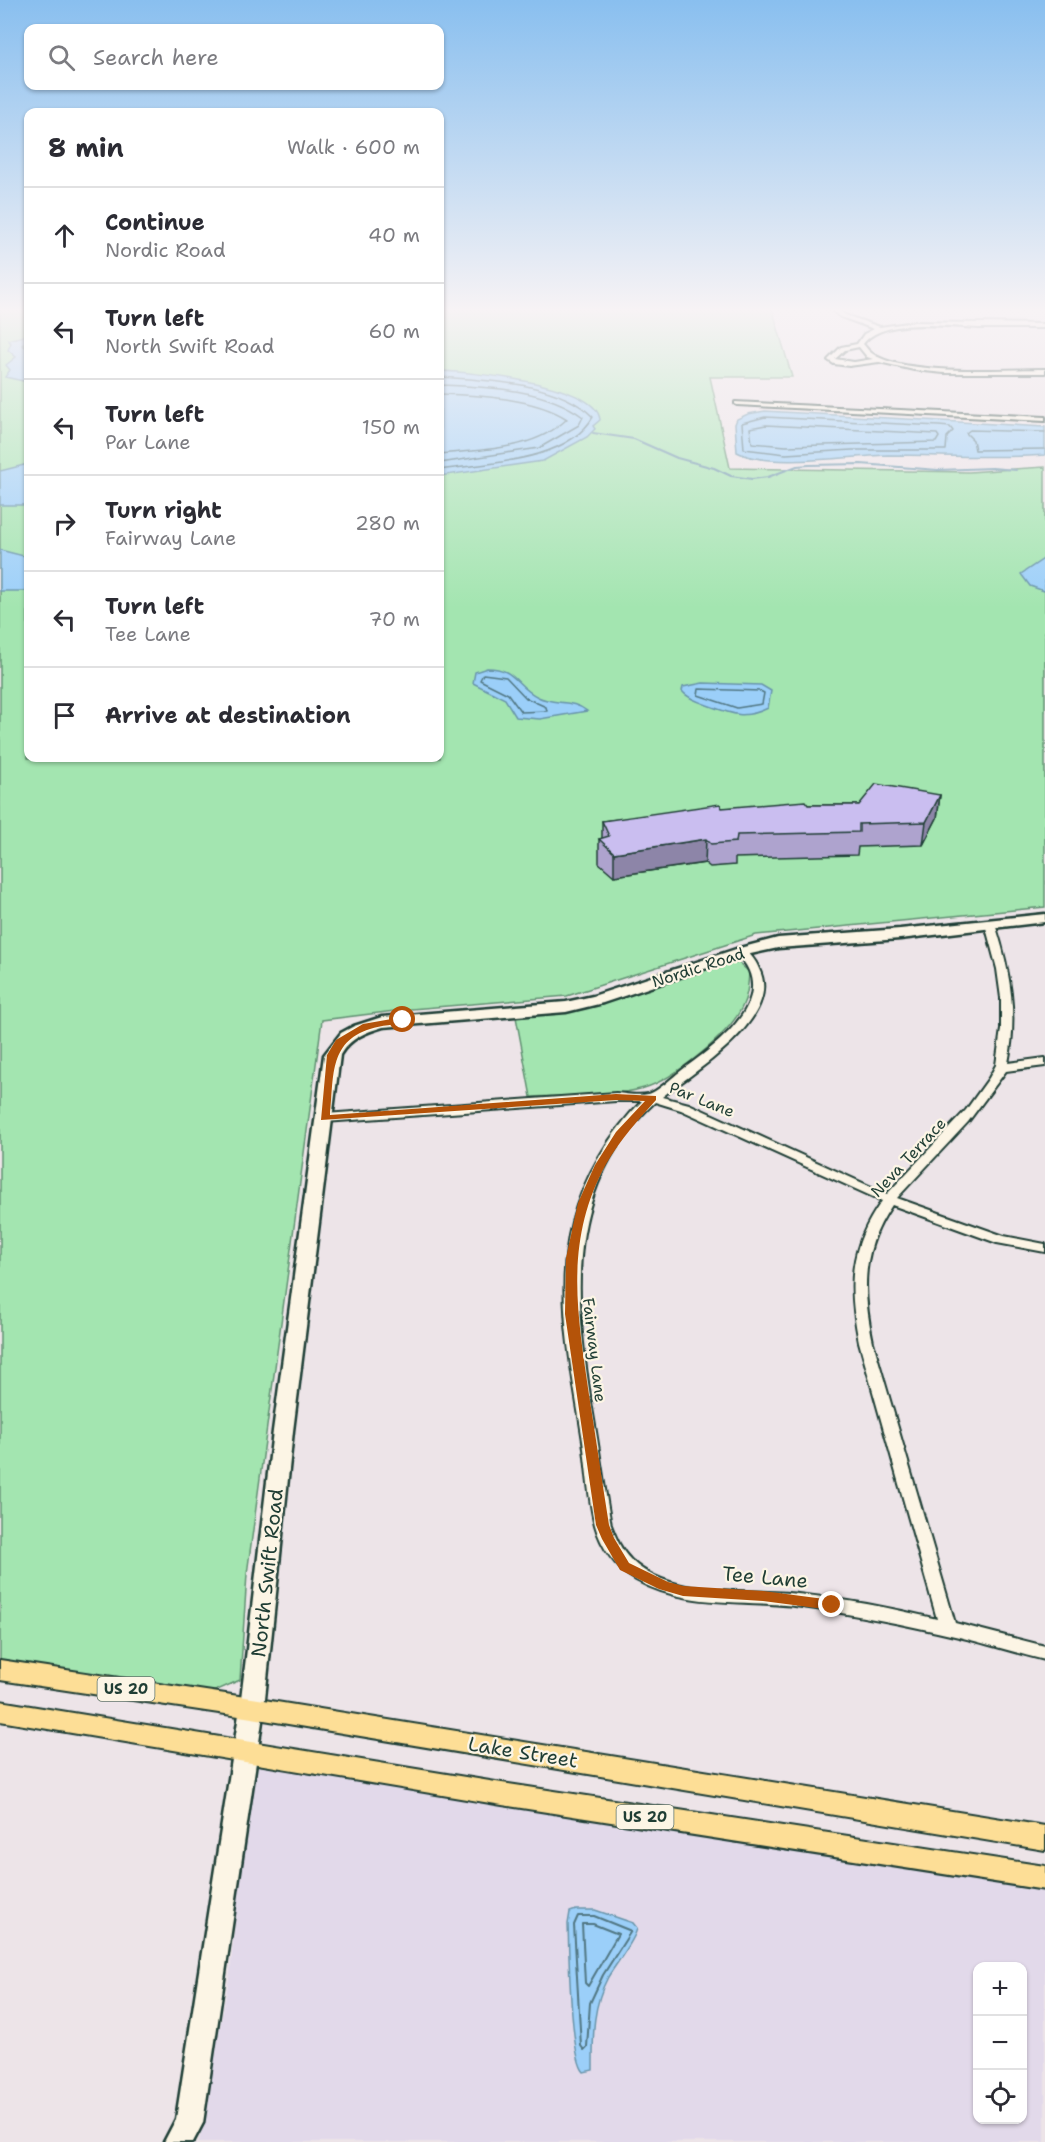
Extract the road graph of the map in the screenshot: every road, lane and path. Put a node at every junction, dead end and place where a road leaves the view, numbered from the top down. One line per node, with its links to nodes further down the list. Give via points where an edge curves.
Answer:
1 (832, 408): 2 (street)
2 (1045, 419)
3 (1045, 918): 4 (street, Nordic Road)
4 (990, 924): 5 (street, Nordic Road, via 788,942); 8 (street, Neva Terrace, via 1008,992 1009,1021)
5 (741, 952): 6 (street, Nordic Road, via 566,1007 382,1022); 9 (street, Fairway Lane, via 756,973 757,984 742,1025 730,1040)
6 (354, 1032): 10 (street, North Swift Road, via 339,1042 332,1055)
7 (1045, 1062): 8 (street)
8 (1001, 1068): 11 (street, Neva Terrace, via 958,1128)
9 (653, 1098): 10 (street, Par Lane, via 616,1097); 11 (street, Par Lane, via 685,1107); 13 (street, Fairway Lane, via 619,1134 600,1165 584,1203 570,1274 571,1314 603,1525)
10 (325, 1118): 17 (street, North Swift Road, via 283,1431)
11 (888, 1199): 12 (street, Par Lane, via 1002,1240); 14 (street, Neva Terrace, via 866,1237 859,1262 859,1314)
12 (1045, 1248)
13 (625, 1566): 14 (street, Tee Lane, via 683,1591 789,1599)
14 (948, 1628): 15 (street, Tee Lane)
15 (1045, 1653)
16 (0, 1670): 17 (main road, Lake Street / US 20)
17 (252, 1708): 19 (street, North Swift Road); 20 (main road, Lake Street / US 20)
18 (0, 1711): 19 (main road, US 20)
19 (245, 1753): 21 (main road, US 20); 22 (street, North Swift Road)
20 (1045, 1838)
21 (1045, 1878)
22 (188, 2136)

